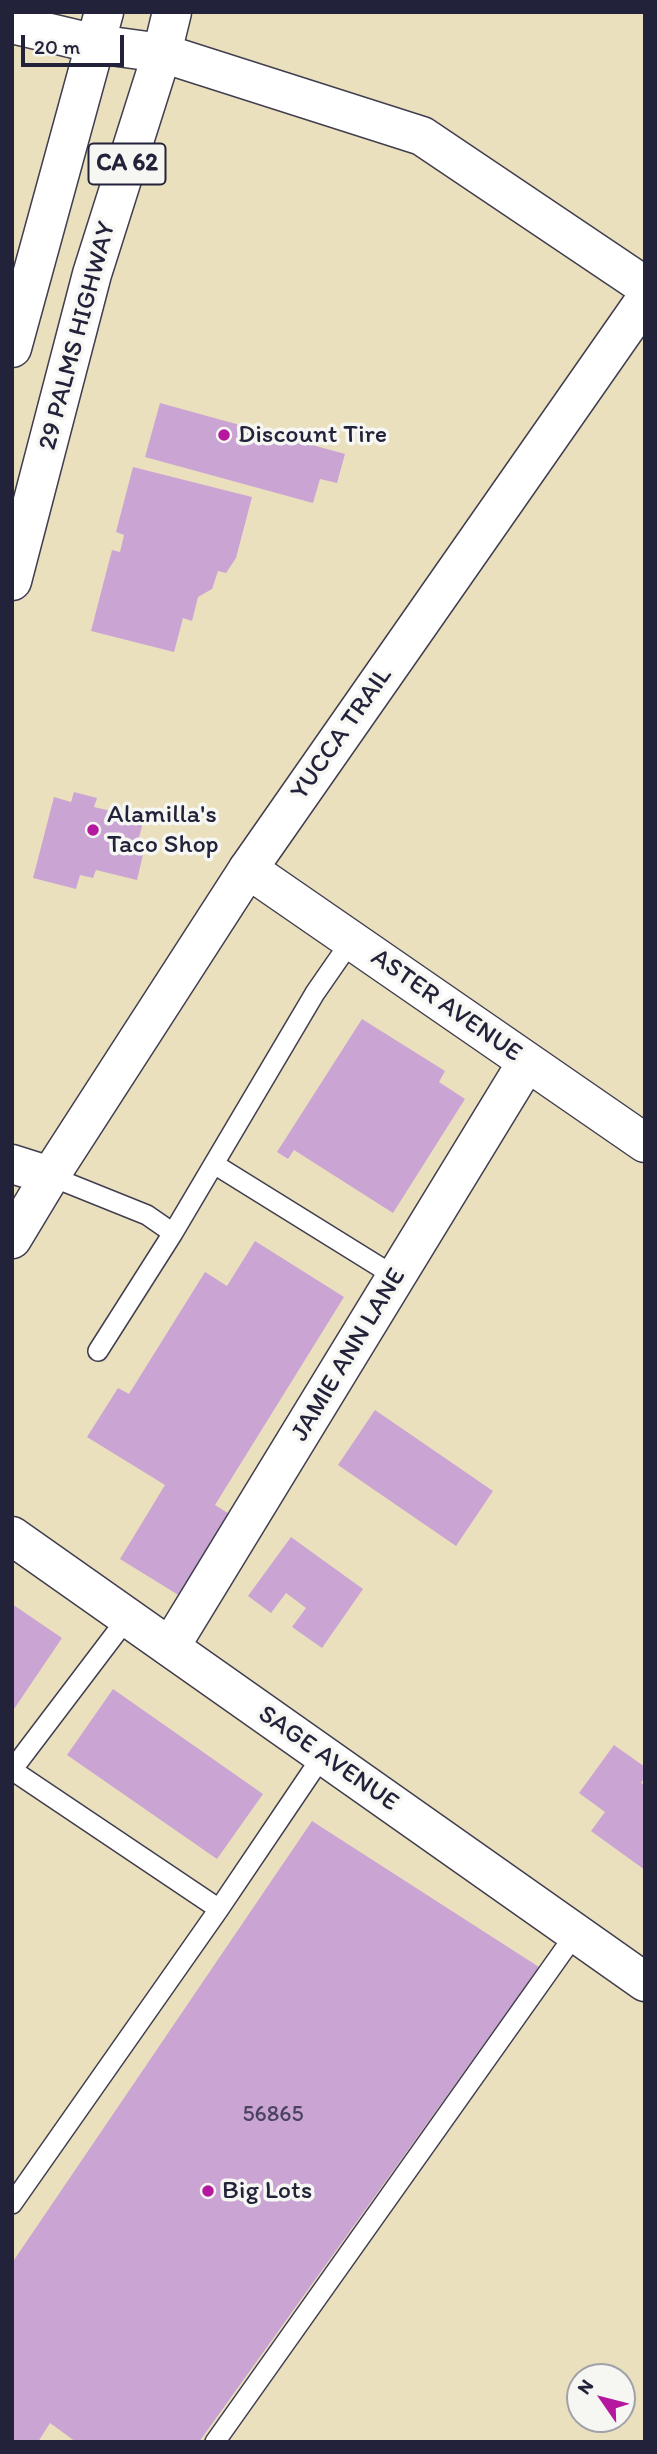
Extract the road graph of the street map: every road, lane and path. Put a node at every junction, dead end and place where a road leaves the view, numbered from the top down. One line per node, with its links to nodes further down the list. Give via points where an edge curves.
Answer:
1 (172, 12): 4 (street, 29 PALMS HIGHWAY / CA 62)
2 (12, 24): 3 (street)
3 (100, 28): 4 (street); 7 (street, CA 62)
4 (162, 53): 5 (street, via 422,136); 8 (street, 29 PALMS HIGHWAY / CA 62, via 92,274)
5 (645, 286)
6 (645, 300): 9 (street, YUCCA TRAIL)
7 (12, 348)
8 (12, 581)
9 (248, 869): 10 (street, ASTER AVENUE); 15 (street, YUCCA TRAIL)
10 (351, 941): 11 (street, ASTER AVENUE); 14 (lane)
11 (527, 1062): 12 (street, ASTER AVENUE); 18 (street, JAMIE ANN LANE)
12 (645, 1143)
13 (12, 1164): 15 (street)
14 (214, 1164): 16 (lane); 18 (lane)
15 (50, 1176): 16 (lane, via 147,1215); 17 (street)
16 (173, 1233): 19 (lane)
17 (12, 1239)
18 (396, 1277): 22 (street, JAMIE ANN LANE)
19 (98, 1350)
20 (12, 1536): 21 (street, SAGE AVENUE)
21 (128, 1617): 22 (street, SAGE AVENUE); 24 (lane)
22 (170, 1647): 23 (street, SAGE AVENUE)
23 (323, 1755): 25 (lane); 26 (street, SAGE AVENUE)
24 (12, 1770): 25 (lane)
25 (219, 1909): 28 (lane)
26 (576, 1933): 27 (street, SAGE AVENUE); 29 (lane)
27 (645, 1982)
28 (12, 2204)
29 (215, 2442)

